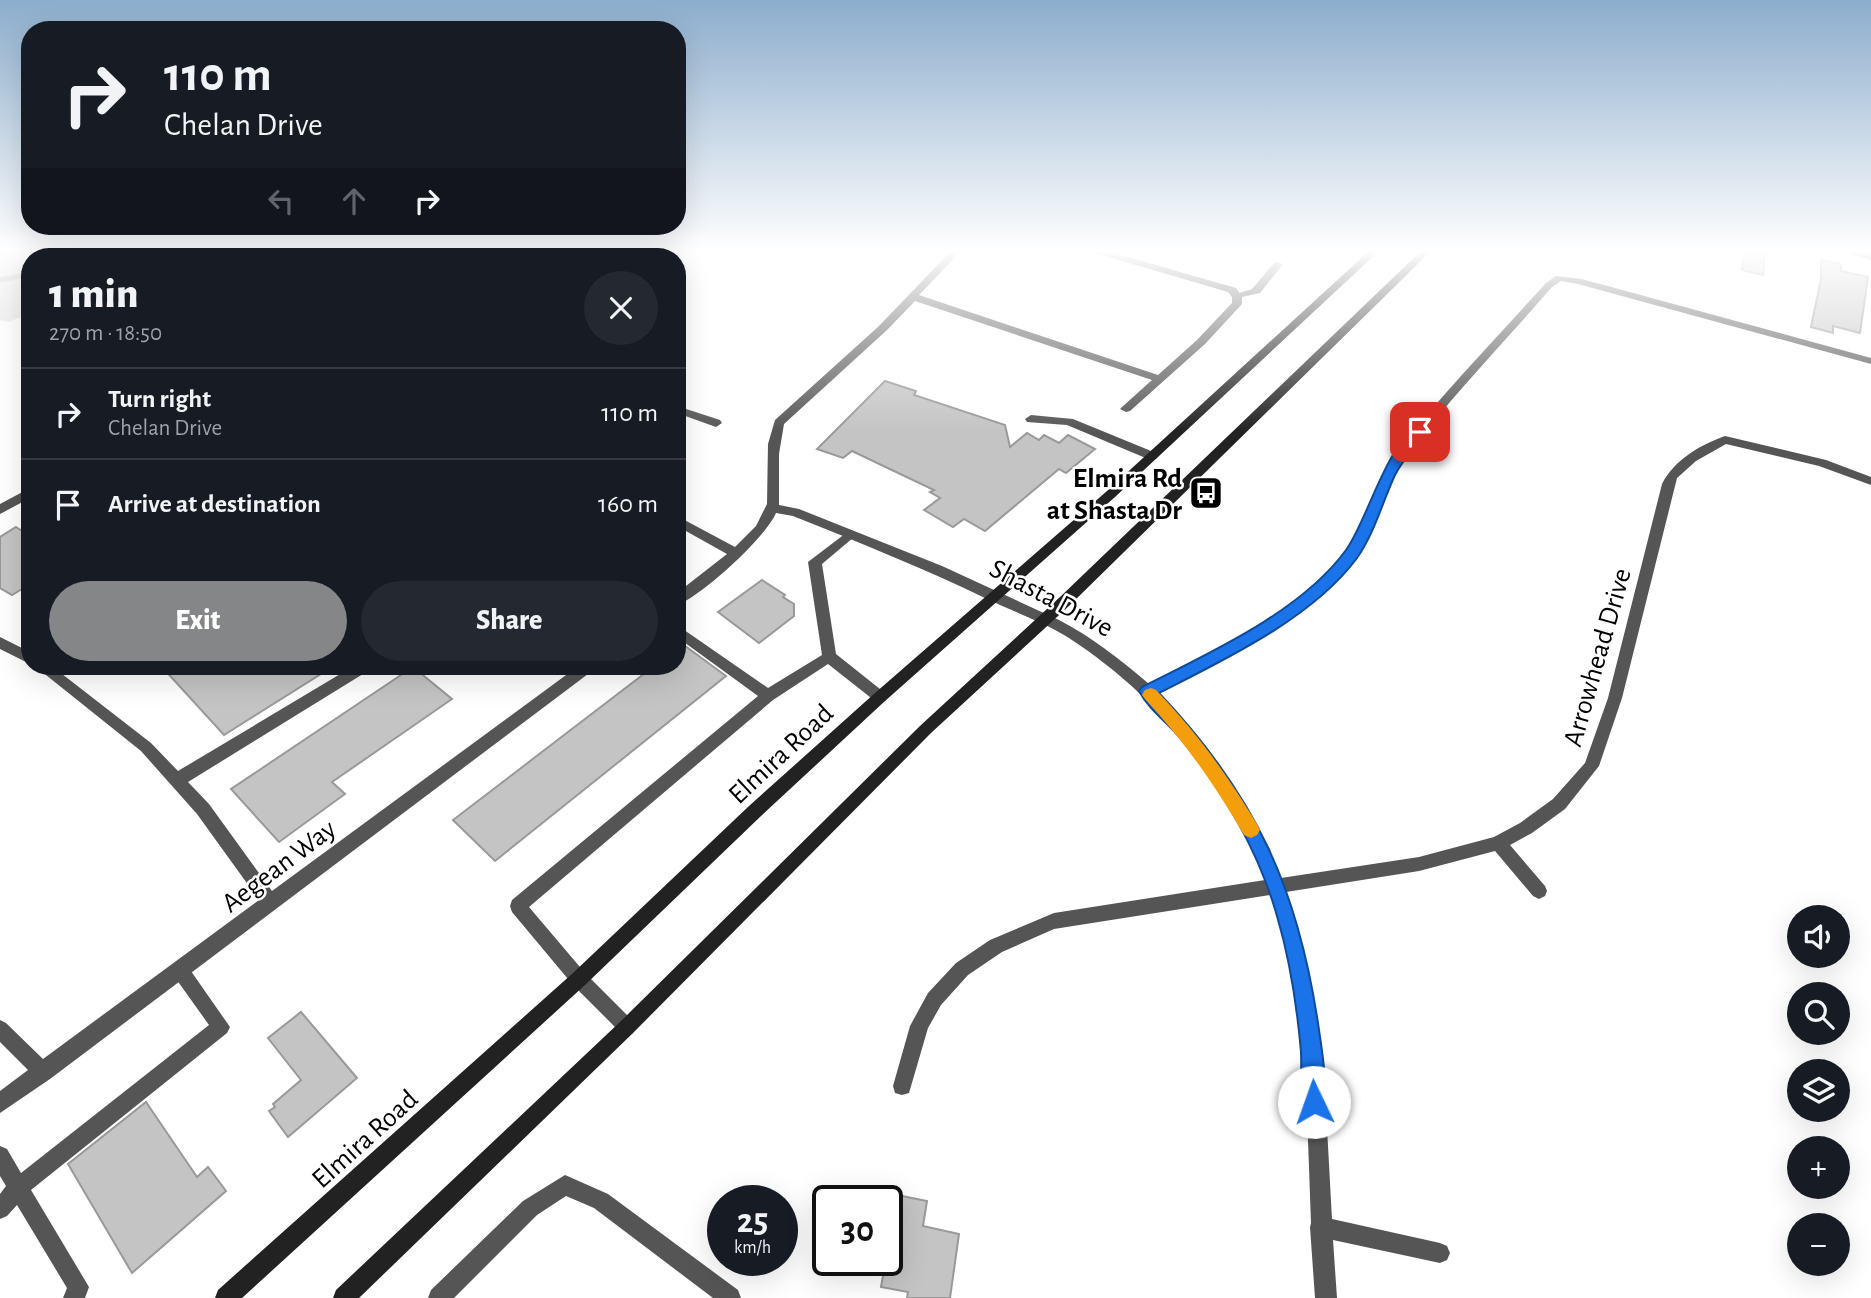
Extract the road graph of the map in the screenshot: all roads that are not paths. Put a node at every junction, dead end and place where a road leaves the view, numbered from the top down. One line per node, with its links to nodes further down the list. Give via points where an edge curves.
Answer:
1 (897, 312): 17 (street, via 779,423 772,441)
2 (958, 312): 9 (street)
3 (1230, 312): 9 (street)
4 (1308, 312): 14 (main road, Elmira Road)
5 (1363, 312): 24 (main road)
6 (1526, 312): 32 (street, via 1403,451 1370,523 1328,580 1279,619)
7 (1691, 312): 8 (street)
8 (1871, 361)
9 (1159, 379): 10 (street)
10 (1126, 409)
11 (686, 412): 13 (street)
12 (1031, 419): 14 (street, via 1069,422)
13 (716, 423)
14 (1152, 456): 23 (main road, Elmira Road)
15 (1871, 481): 36 (street, Arrowhead Drive, via 1822,463 1725,440 1674,470 1615,698 1591,766 1559,804)
16 (21, 497): 18 (street)
17 (772, 508): 20 (street, Shasta Drive, via 796,512); 21 (street)
18 (0, 510)
19 (686, 525): 21 (street)
20 (850, 534): 23 (street, Shasta Drive); 28 (street, via 815,562)
21 (737, 554): 22 (street)
22 (686, 593)
23 (992, 596): 24 (street, Shasta Drive); 34 (main road, Elmira Road)
24 (1044, 620): 32 (street, Shasta Drive, via 1075,635); 42 (main road, via 830,822)
25 (686, 637): 33 (street)
26 (0, 642): 27 (street)
27 (21, 654)
28 (829, 657): 33 (street); 34 (street)
29 (53, 675): 35 (street, via 146,747)
30 (350, 675): 35 (street)
31 (576, 675): 39 (street, Aegean Way)
32 (1147, 691): 37 (street, Shasta Drive, via 1214,770 1244,816)
33 (768, 696): 41 (street, via 518,906)
34 (880, 697): 41 (main road, Elmira Road)
35 (177, 780): 39 (street, via 204,809)
36 (1498, 843): 37 (street, Arrowhead Drive, via 1419,864); 38 (street)
37 (1276, 887): 45 (street, Arrowhead Drive, via 1054,921 1005,939 958,970 923,1018); 50 (street, Shasta Drive, via 1301,975 1311,1052)
38 (1539, 891)
39 (271, 903): 40 (street, Aegean Way)
40 (180, 970): 44 (street, Aegean Way); 48 (street, via 221,1027)
41 (579, 979): 42 (street); 53 (main road, Elmira Road)
42 (627, 1027): 54 (main road)
43 (0, 1029): 44 (street)
44 (43, 1072): 46 (street, Aegean Way)
45 (902, 1086)
46 (0, 1103)
47 (0, 1156): 48 (street)
48 (18, 1188): 49 (street); 52 (street, via 78,1287)
49 (0, 1209)
50 (1320, 1227): 51 (street); 57 (street, Shasta Drive)
51 (1440, 1253)
52 (74, 1298)
53 (226, 1298)
54 (344, 1298)
55 (439, 1298): 56 (street, via 530,1208 565,1185 601,1201)
56 (730, 1298)
57 (1326, 1298)

